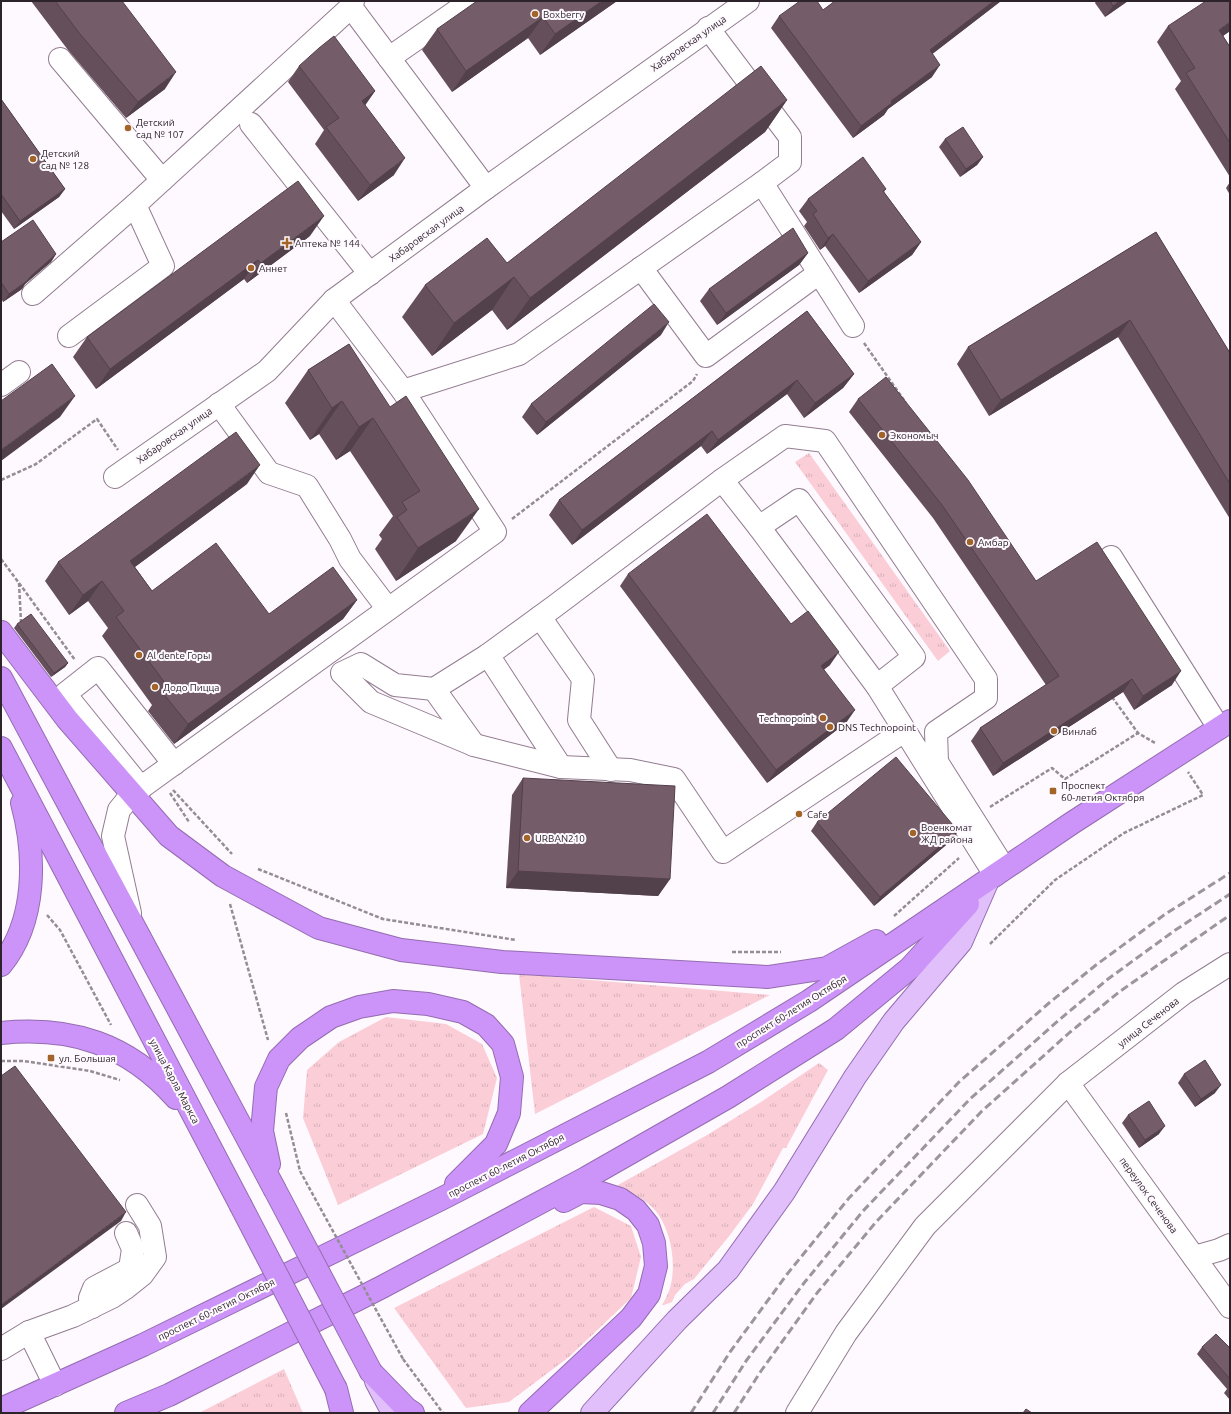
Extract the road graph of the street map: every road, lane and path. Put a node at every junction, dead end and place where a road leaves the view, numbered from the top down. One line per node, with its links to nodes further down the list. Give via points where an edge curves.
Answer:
1 (471, 1): 5 (street)
2 (748, 1): 4 (street, Хабаровская улица)
3 (352, 4): 5 (street); 8 (street)
4 (708, 28): 9 (street, via 790,138 790,162); 10 (street, Хабаровская улица)
5 (389, 58): 10 (street)
6 (60, 59): 8 (street)
7 (251, 124): 14 (street)
8 (162, 180): 11 (street)
9 (762, 183): 12 (street); 13 (street)
10 (486, 188): 14 (street, Хабаровская улица)
11 (134, 205): 15 (street); 18 (street, via 162,266)
12 (641, 268): 19 (street); 22 (street, via 519,354)
13 (819, 273): 17 (street); 19 (street)
14 (370, 274): 16 (street, Хабаровская улица)
15 (33, 294)
16 (334, 300): 22 (street); 23 (street, Хабаровская улица, via 267,371)
17 (858, 333): 24 (path)
18 (69, 336)
19 (706, 356): 29 (path, via 693,381)
20 (19, 372): 21 (street)
21 (1, 385)
22 (403, 391): 29 (street)
23 (219, 404): 25 (street, Хабаровская улица); 32 (street, via 269,473 307,486 340,538 350,559)
24 (907, 404)
25 (122, 471): 26 (path, via 97,419 36,464)
26 (1, 480)
27 (722, 480): 28 (street); 33 (street); 51 (street, via 786,436 825,442 986,679 986,698 936,732 937,762)
28 (759, 528): 38 (street); 38 (street, via 798,500 914,658)
29 (495, 532): 32 (street)
30 (1111, 557): 41 (street)
31 (1, 559): 34 (path, via 19,583)
32 (388, 609): 48 (street)
33 (540, 617): 36 (street); 49 (street, via 583,679 579,720)
34 (21, 623)
35 (1, 632): 50 (highway, via 67,720)
36 (488, 655): 39 (street); 47 (street)
37 (1, 678): 58 (highway)
38 (876, 686): 42 (street)
39 (434, 689): 44 (street); 44 (street, via 395,685 361,664 342,674 371,702)
40 (1110, 695): 43 (path)
41 (1224, 724): 45 (highway, проспект 60-летия Октября)
42 (904, 731): 49 (street, via 723,852 674,780 630,770); 55 (street)
43 (1138, 733): 45 (path); 51 (path, via 1065,779 1052,768)
44 (474, 745): 47 (street)
45 (1178, 755): 55 (highway, проспект 60-летия Октября); 60 (path, via 1203,795 1124,833 1055,880)
46 (5, 756): 56 (highway, via 27,823 30,874); 70 (highway, улица Карла Маркса)
47 (561, 767): 49 (street)
48 (167, 769): 50 (street); 50 (street, via 98,668 66,694); 53 (path)
49 (610, 770)
50 (136, 791): 55 (highway, via 169,836 223,876 319,928 401,950 502,962 768,977 827,968); 58 (street, via 119,810 114,836)
51 (972, 818): 55 (street)
52 (958, 851): 57 (path, via 959,858)
53 (233, 855)
54 (252, 866): 59 (path, via 383,919)
55 (996, 875): 73 (highway, проспект 60-летия Октября, via 810,1001 708,1062); 78 (highway, проспект 60-летия Октября, via 910,968 836,1029 728,1097 593,1174); 96 (main road, via 961,942 894,1020 855,1077 784,1192 728,1270 677,1320)
56 (28, 898): 64 (highway, via 19,934); 66 (path, via 33,900 60,930 116,1033)
57 (890, 919)
58 (132, 924): 72 (highway)
59 (524, 941)
60 (990, 944)
61 (726, 952): 62 (path)
62 (788, 952)
63 (1230, 964): 69 (street, улица Сеченова, via 1184,993)
64 (1, 965)
65 (1, 1033): 66 (highway, via 61,1033 87,1039)
66 (121, 1054): 70 (highway, via 144,1067 163,1084)
67 (1, 1061): 68 (path, via 24,1060 90,1071)
68 (120, 1080)
69 (1068, 1083): 77 (street, переулок Сеченова); 97 (street, улица Сеченова, via 925,1226 846,1333)
70 (198, 1126): 85 (highway, улица Карла Маркса, bridge)
71 (300, 1171): 94 (path, bridge, via 403,1360)
72 (274, 1188): 73 (highway, via 262,1131 266,1087 279,1059 300,1038 331,1017 359,1007 393,1001 428,1004 463,1012 486,1025 503,1044 512,1077 509,1113 496,1144); 83 (highway, bridge)
73 (441, 1199): 84 (highway, проспект 60-летия Октября)
74 (137, 1204): 79 (street, via 150,1226 155,1256 142,1275 112,1297)
75 (126, 1233): 79 (street, via 133,1250 130,1269 94,1288 90,1298)
76 (1230, 1245): 77 (street)
77 (1194, 1256): 80 (street, переулок Сеченова)
78 (382, 1287): 86 (highway, проспект 60-летия Октября); 95 (highway, via 581,1192 601,1193 620,1199 636,1210 648,1225 654,1243 656,1266 649,1294 631,1318)
79 (92, 1307): 81 (street)
80 (1230, 1307)
81 (29, 1332): 82 (street); 84 (street)
82 (1, 1349)
83 (371, 1372): 92 (main road); 93 (highway)
84 (56, 1385): 87 (highway, проспект 60-летия Октября)
85 (336, 1389): 90 (highway); 91 (main road, улица Карла Маркса)
86 (169, 1395): 88 (highway, проспект 60-летия Октября); 89 (highway)
87 (1, 1410)
88 (126, 1413)
89 (132, 1413)
90 (342, 1413)
91 (350, 1413)
92 (393, 1413)
93 (413, 1413)
94 (443, 1413)
95 (530, 1413)
96 (592, 1413)
97 (797, 1413)

